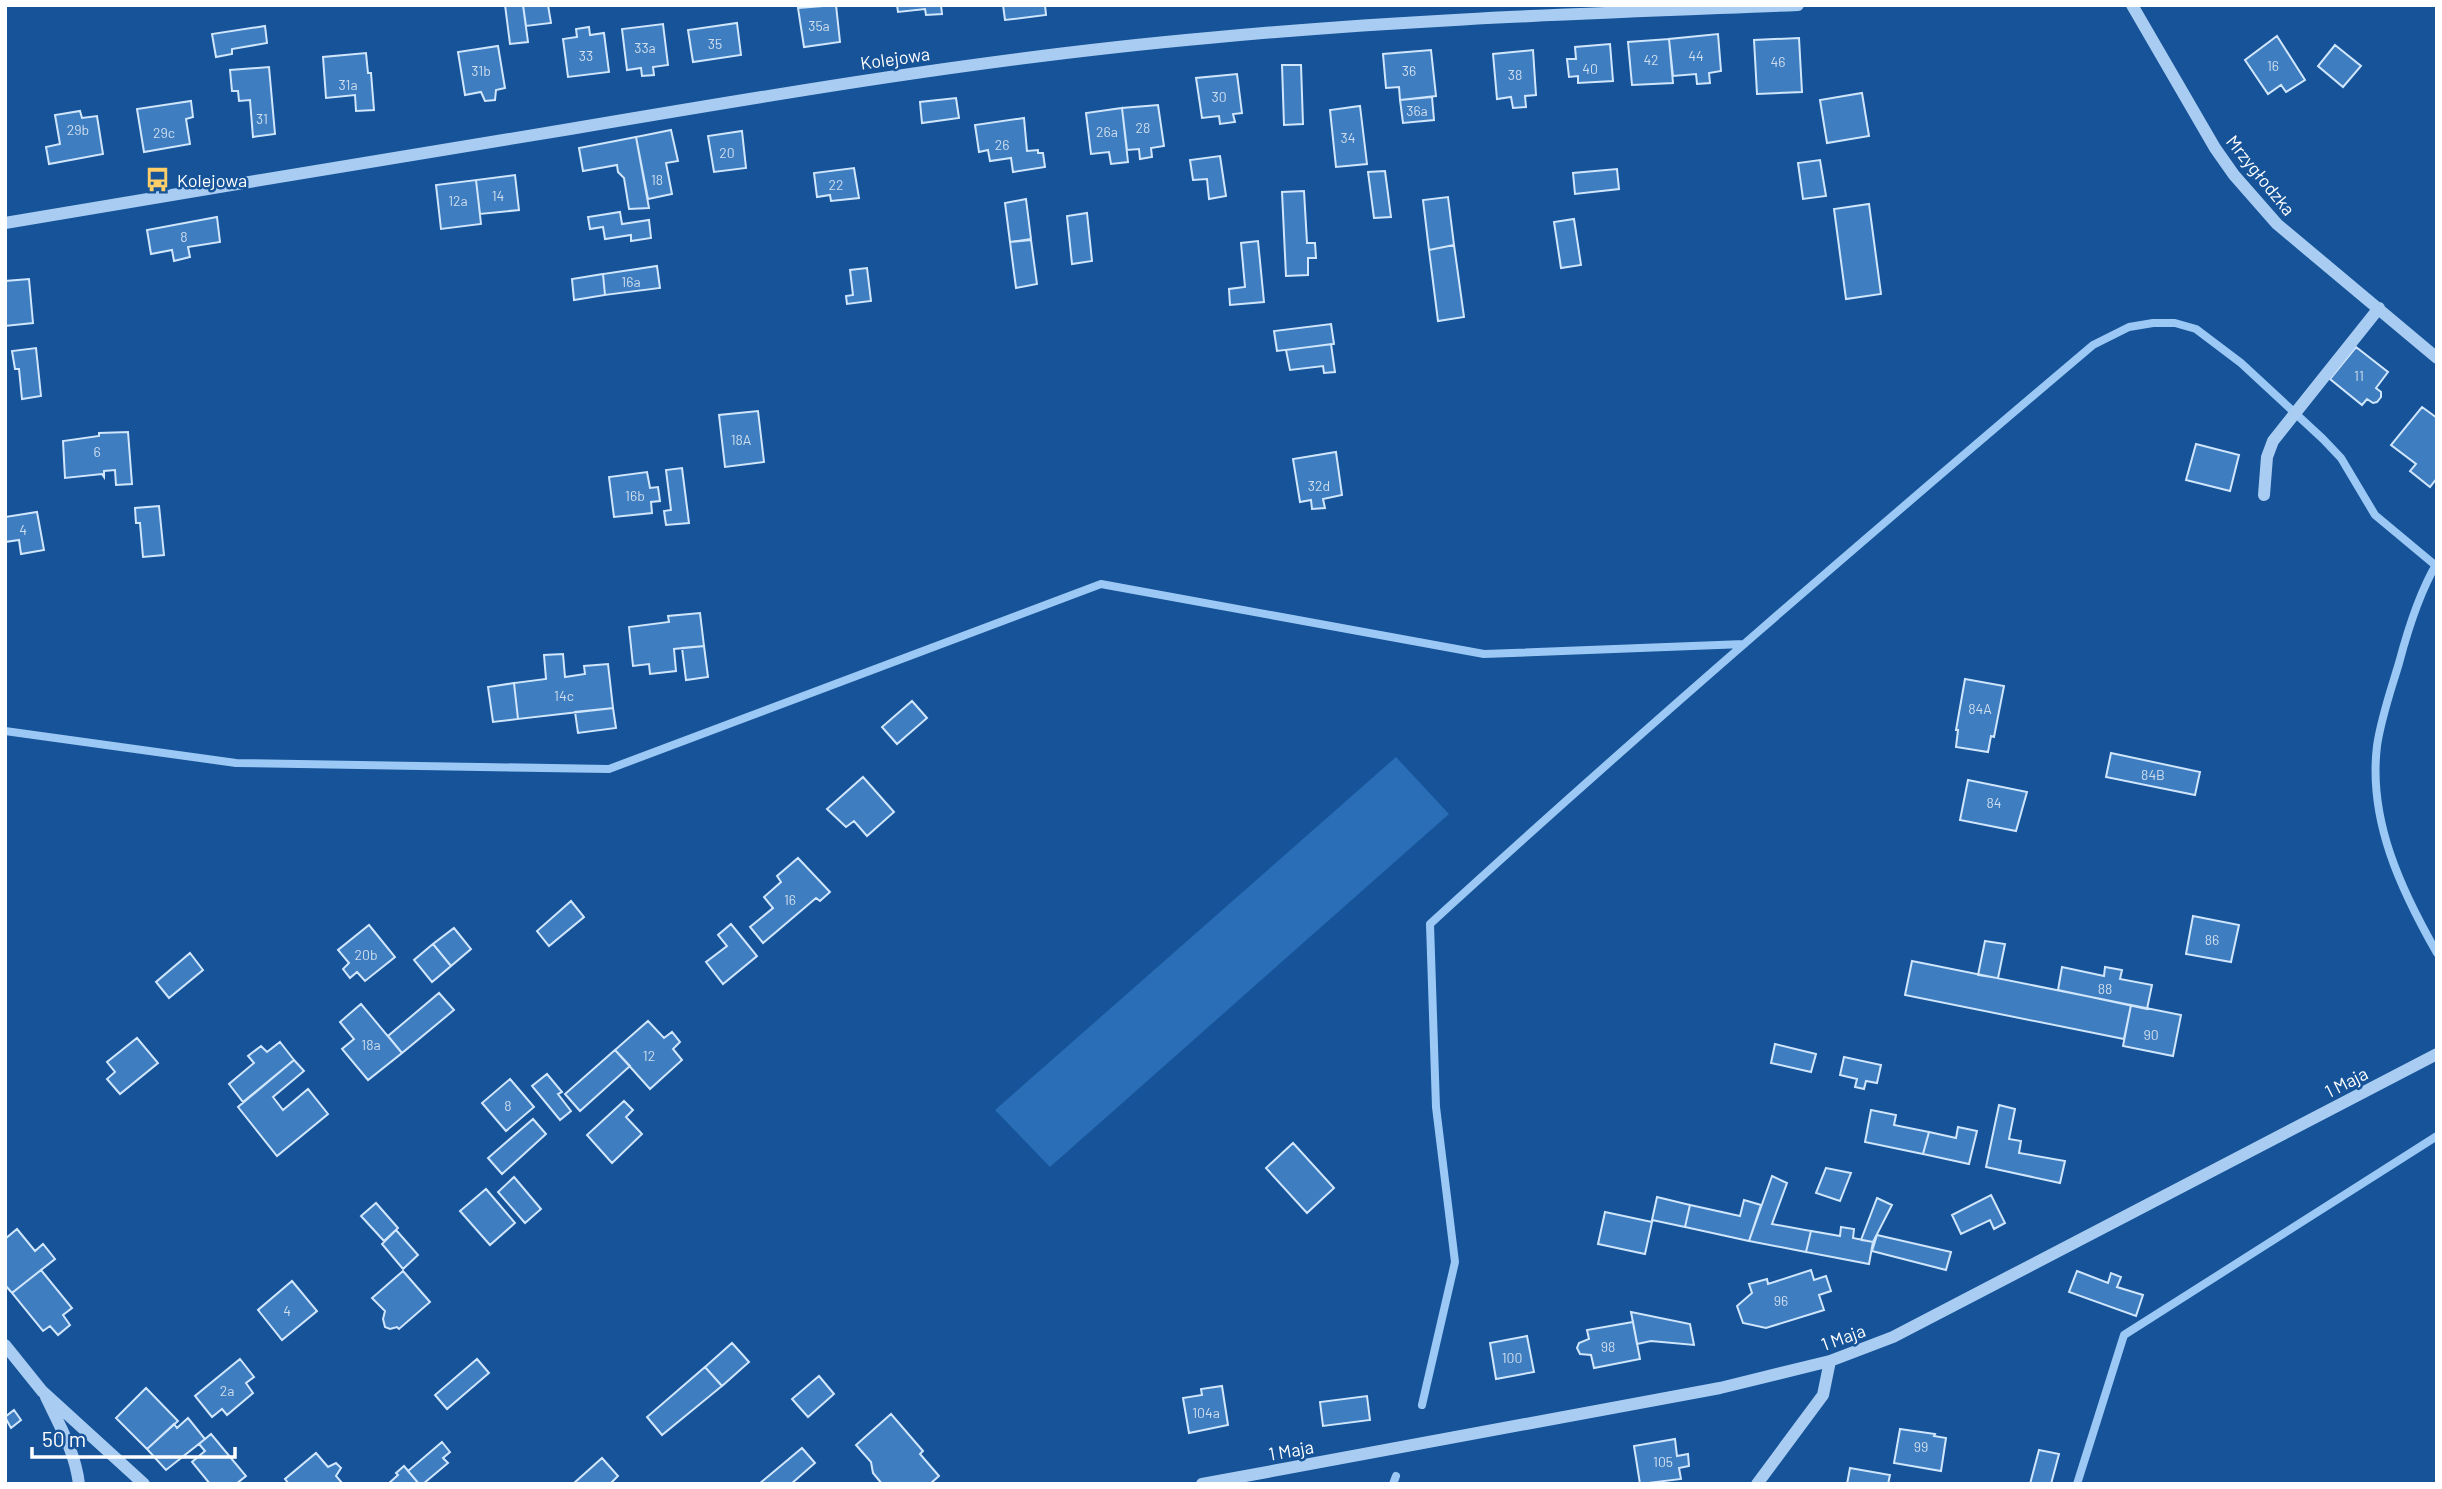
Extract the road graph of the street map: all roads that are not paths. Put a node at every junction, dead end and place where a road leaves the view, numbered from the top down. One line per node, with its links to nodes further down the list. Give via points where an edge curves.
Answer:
1 (1798, 5): 3 (street, Kolejowa, via 1339,27 1067,53 814,87)
2 (2132, 5): 4 (street, Mrzygłodzka, via 2234,175 2277,225)
3 (5, 223)
4 (2379, 307): 5 (street, Mrzygłodzka); 6 (street, via 2273,441)
5 (2437, 358)
6 (2264, 495)
7 (2437, 1054): 9 (street, 1 Maja, via 1893,1337)
8 (5, 1345): 10 (street)
9 (1830, 1361): 15 (street, 1 Maja, via 1720,1388); 16 (street, via 1824,1395)
10 (42, 1391): 11 (street); 12 (street, via 71,1447)
11 (123, 1466): 13 (street); 14 (street)
12 (79, 1484)
13 (125, 1484)
14 (144, 1484)
15 (1202, 1484)
16 (1757, 1484)

